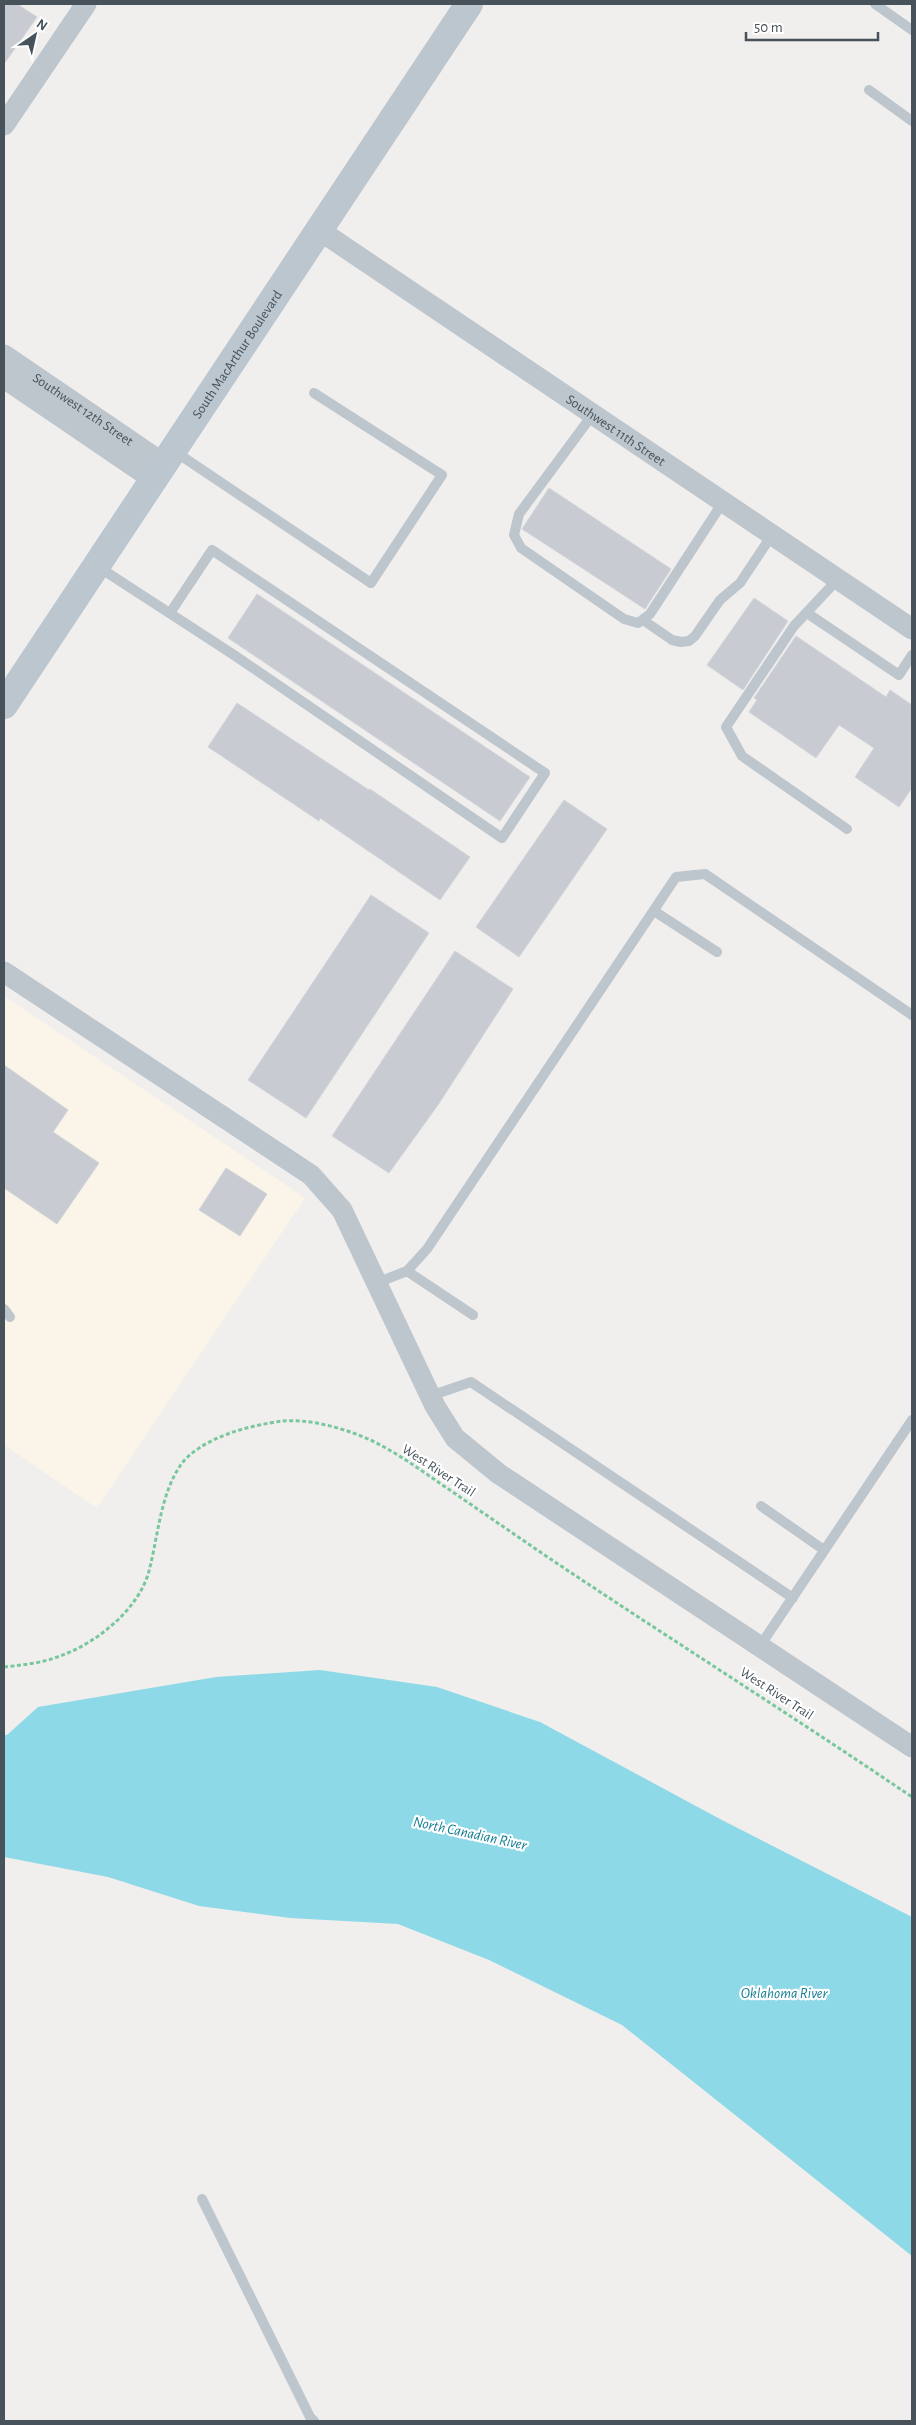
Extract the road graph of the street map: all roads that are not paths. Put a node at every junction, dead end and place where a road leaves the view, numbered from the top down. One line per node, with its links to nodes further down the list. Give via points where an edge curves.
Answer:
1 (86, 4): 7 (street)
2 (469, 4): 8 (main road, South MacArthur Boulevard)
3 (875, 4): 4 (lane)
4 (912, 30)
5 (869, 90): 6 (lane)
6 (912, 121)
7 (4, 125)
8 (319, 230): 12 (street, Southwest 11th Street); 13 (main road, South MacArthur Boulevard)
9 (4, 355): 13 (street, Southwest 12th Street)
10 (4, 378): 13 (street, Southwest 12th Street)
11 (314, 393): 13 (lane, via 442,475 371,583)
12 (593, 414): 14 (street, Southwest 11th Street); 20 (lane, via 519,514 514,535 521,548 624,619 638,623)
13 (164, 464): 16 (main road, South MacArthur Boulevard)
14 (723, 502): 15 (street, Southwest 11th Street); 20 (lane)
15 (772, 535): 17 (street, Southwest 11th Street); 20 (lane, via 740,583 720,600 696,636 681,642 672,640)
16 (97, 565): 18 (lane); 23 (main road, South MacArthur Boulevard)
17 (838, 579): 19 (lane); 21 (street, Southwest 11th Street)
18 (170, 613): 18 (lane, via 502,838 545,773 212,550)
19 (807, 613): 22 (lane, via 899,674); 24 (lane, via 794,626 726,727 742,756)
20 (643, 620)
21 (912, 630)
22 (912, 655)
23 (4, 705)
24 (847, 829)
25 (654, 911): 26 (lane); 28 (lane, via 676,877 705,874); 29 (lane, via 426,1249)
26 (717, 952)
27 (4, 972): 30 (street, via 311,1175 342,1210)
28 (912, 1015)
29 (407, 1272): 30 (lane); 31 (lane)
30 (376, 1283): 32 (street)
31 (473, 1316)
32 (430, 1396): 36 (lane, via 471,1382); 37 (street, via 455,1438 499,1474)
33 (912, 1420): 35 (lane)
34 (761, 1506): 35 (lane)
35 (824, 1550): 36 (lane)
36 (792, 1598): 37 (lane)
37 (760, 1646): 38 (street)
38 (912, 1747)
39 (202, 2199): 40 (lane)
40 (314, 2421)

